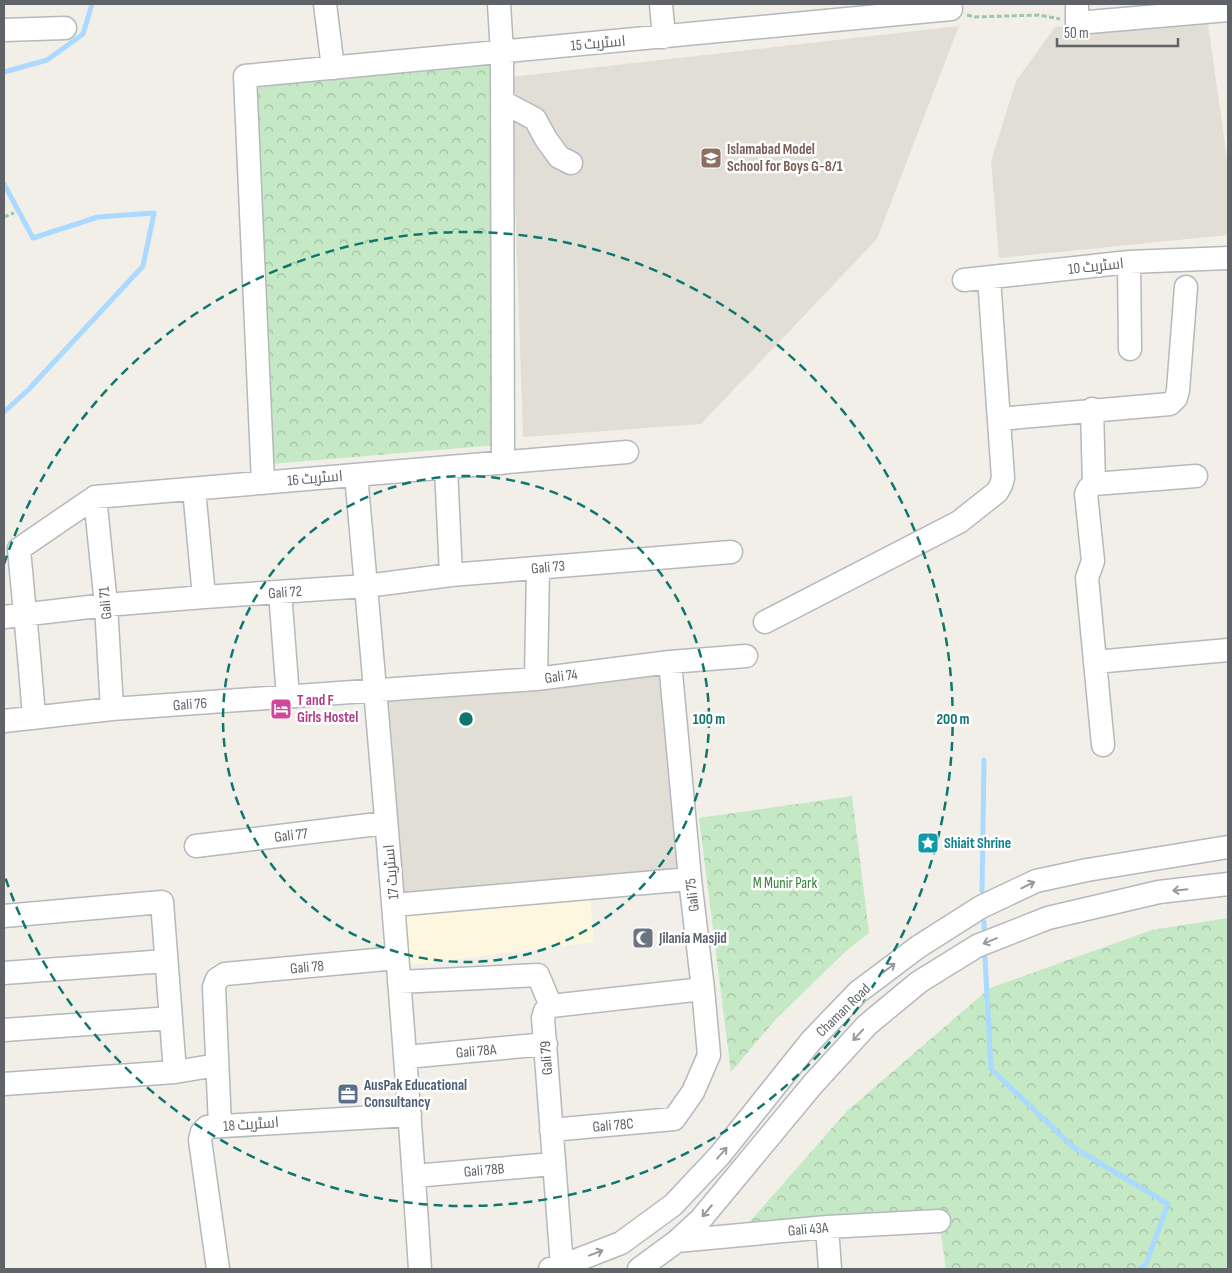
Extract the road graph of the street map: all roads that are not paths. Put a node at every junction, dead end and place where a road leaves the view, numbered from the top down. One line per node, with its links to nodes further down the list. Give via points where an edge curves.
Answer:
1 (325, 4): 13 (street)
2 (499, 4): 12 (street)
3 (661, 4): 11 (street)
4 (950, 9): 7 (street, اسٹریٹ 15)
5 (1170, 9): 6 (street); 8 (street)
6 (1228, 10)
7 (810, 13): 11 (street, اسٹریٹ 15)
8 (1077, 13)
9 (65, 28): 10 (street)
10 (4, 30)
11 (664, 36): 12 (street, اسٹریٹ 15)
12 (502, 52): 13 (street, اسٹریٹ 15); 14 (street)
13 (333, 68): 29 (street, اسٹریٹ 15, via 245,76)
14 (502, 102): 15 (street, via 535,118 559,157); 25 (street)
15 (571, 163)
16 (1228, 258): 17 (street, اسٹریٹ 10)
17 (1129, 262): 18 (street, اسٹریٹ 10); 21 (street)
18 (990, 278): 19 (street, اسٹریٹ 10); 23 (street)
19 (964, 280)
20 (1186, 288): 22 (street, via 1176,398 1170,404)
21 (1130, 348)
22 (1092, 409): 23 (street); 30 (street)
23 (999, 419): 41 (street, via 1003,478 997,492 959,522)
24 (627, 452): 25 (street, اسٹریٹ 16)
25 (503, 463): 26 (street, اسٹریٹ 16)
26 (446, 468): 27 (street, اسٹریٹ 16); 35 (street)
27 (356, 475): 29 (street, اسٹریٹ 16); 36 (street, اسٹریٹ 17)
28 (1196, 476): 30 (street)
29 (263, 483): 31 (street, اسٹریٹ 16)
30 (1094, 484): 45 (street, via 1086,494 1093,561 1087,578)
31 (194, 489): 32 (street, اسٹریٹ 16); 38 (street)
32 (95, 497): 39 (street, Gali 71); 40 (street, اسٹریٹ 16, via 19,549)
33 (731, 552): 34 (street, Gali 73)
34 (538, 568): 35 (street, Gali 73); 46 (street)
35 (452, 575): 36 (street, Gali 73)
36 (366, 586): 37 (street, Gali 72); 47 (street, اسٹریٹ 17)
37 (280, 592): 38 (street, Gali 72); 48 (street)
38 (204, 597): 39 (street, Gali 72)
39 (106, 605): 40 (street); 49 (street, Gali 71)
40 (14, 615): 50 (street, via 29,647)
41 (764, 622)
42 (1228, 650): 45 (street)
43 (746, 656): 44 (street, Gali 74)
44 (670, 662): 46 (street, Gali 74); 56 (street, Gali 75)
45 (1094, 662): 52 (street)
46 (536, 679): 47 (street, Gali 74)
47 (376, 690): 48 (street, Gali 76); 53 (street, اسٹریٹ 17)
48 (288, 697): 49 (street, Gali 76)
49 (112, 709): 50 (street, Gali 76)
50 (34, 718): 51 (street, Gali 76)
51 (4, 721)
52 (1103, 745)
53 (386, 823): 54 (street, Gali 77); 58 (street, اسٹریٹ 17)
54 (196, 846)
55 (1228, 848): 83 (street, Chaman Road, one-way to 55, via 621,1243 673,1205 720,1155 811,1042 858,992 918,947 981,907 1036,881)
56 (690, 878): 58 (street); 64 (street, Gali 75)
57 (1228, 884): 81 (street, Chaman Road, one-way to 81, via 1159,892 1048,918 977,946 919,982 867,1025 813,1084 701,1219)
58 (394, 905): 60 (street, اسٹریٹ 17)
59 (4, 916): 61 (street, via 162,902)
60 (397, 958): 63 (street, اسٹریٹ 17); 70 (street, Gali 78, via 224,974 214,987)
61 (166, 960): 62 (street); 66 (street)
62 (4, 973)
63 (399, 982): 65 (street, via 538,975); 69 (street, اسٹریٹ 17)
64 (704, 989): 65 (street); 74 (street, Gali 75, via 709,1055 692,1092)
65 (550, 1006): 68 (street, Gali 79, via 543,1018)
66 (171, 1018): 67 (street); 71 (street)
67 (4, 1030)
68 (546, 1044): 69 (street, Gali 78A); 76 (street, Gali 79)
69 (406, 1057): 73 (street, اسٹریٹ 17)
70 (218, 1065): 71 (street); 75 (street)
71 (175, 1072): 72 (street)
72 (4, 1084)
73 (410, 1115): 75 (street, اسٹریٹ 18); 78 (street, اسٹریٹ 17)
74 (674, 1119): 76 (street, Gali 78C)
75 (220, 1126): 84 (street, اسٹریٹ 18, via 208,1127 200,1140)
76 (551, 1130): 77 (street, Gali 79)
77 (554, 1164): 78 (street, Gali 78B); 83 (street, Gali 79)
78 (414, 1176): 85 (street, اسٹریٹ 17)
79 (939, 1222): 80 (street, Gali 43A)
80 (826, 1227): 81 (street, Gali 43A); 87 (street)
81 (677, 1241): 82 (street, Chaman Road)
82 (659, 1262): 86 (street, Chaman Road)
83 (556, 1268)
84 (218, 1269)
85 (420, 1269)
86 (639, 1269)
87 (830, 1269)

